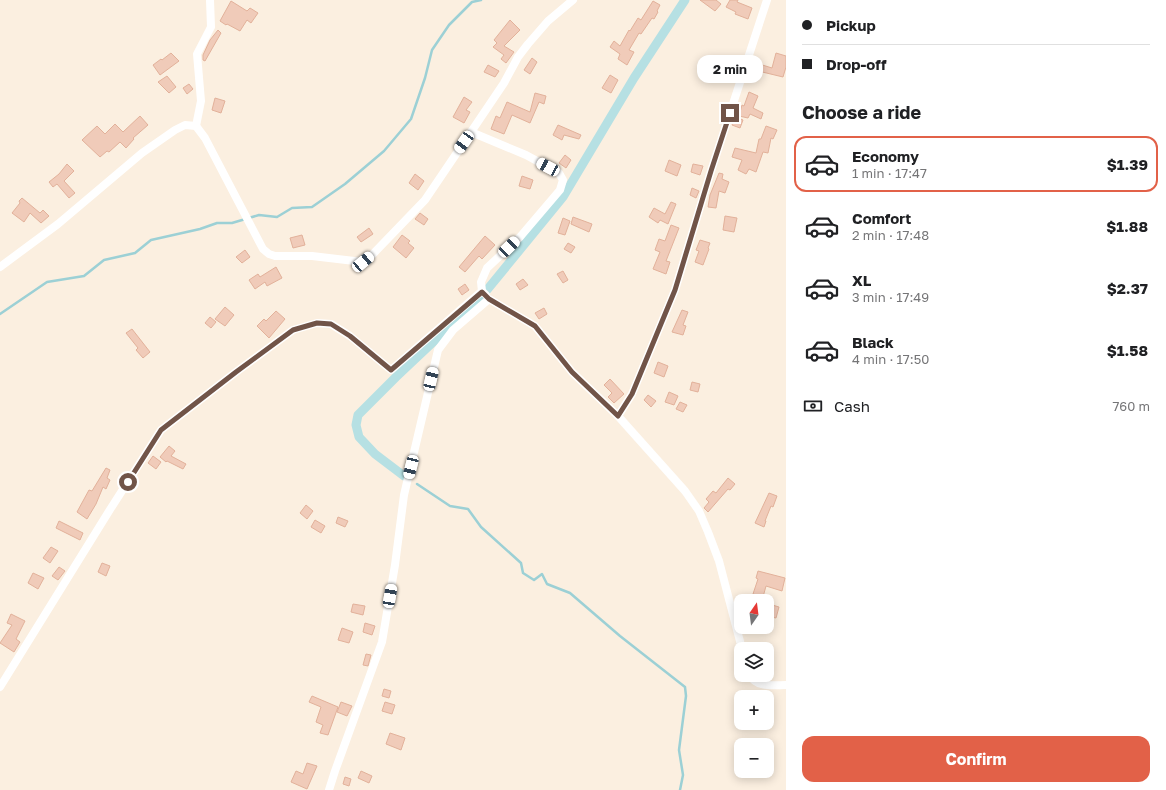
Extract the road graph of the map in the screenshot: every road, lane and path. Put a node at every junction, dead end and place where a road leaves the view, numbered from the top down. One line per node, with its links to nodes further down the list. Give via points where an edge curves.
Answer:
1 (210, 0): 4 (street, via 211,27 197,54 201,101)
2 (573, 0): 5 (street, via 548,21 528,44)
3 (767, 0): 9 (street, via 675,290 632,394)
4 (196, 126): 5 (street, via 205,138 243,214 263,249 269,254 363,262 425,200); 6 (street, via 185,125 175,130 142,153 58,224)
5 (471, 132): 7 (street, via 526,155 559,173 563,180 560,190 520,237 487,268 481,282)
6 (0, 266)
7 (482, 292): 8 (street); 13 (street, via 391,370 350,336 331,324 317,323 293,330 161,430)
8 (489, 299): 9 (street, via 535,326 572,372); 14 (street, via 453,330 438,350 404,495 382,642)
9 (618, 416): 10 (street, via 685,491 699,511 718,561)
10 (740, 642)
11 (757, 682): 12 (street)
12 (786, 685)
13 (0, 687)
14 (330, 790)

